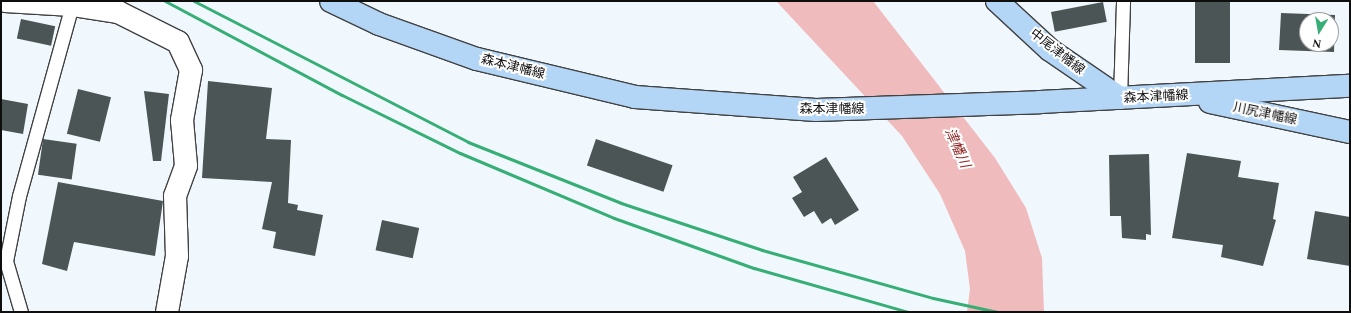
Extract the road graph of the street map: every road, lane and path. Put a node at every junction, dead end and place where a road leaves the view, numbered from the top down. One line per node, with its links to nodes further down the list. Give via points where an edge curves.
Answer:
1 (5, 1): 5 (street)
2 (331, 1): 8 (main road, 森本津幡線, via 379,24 477,59 635,97 816,110)
3 (997, 1): 8 (main road, 中尾津幡線, via 1050,50)
4 (1123, 1): 8 (lane)
5 (72, 5): 10 (lane, via 19,196 6,261); 11 (street, via 118,12 178,42 191,70 182,120 186,166 175,196 177,256)
6 (1350, 86): 7 (main road, 森本津幡線)
7 (1181, 96): 8 (main road, 森本津幡線); 9 (main road, 川尻津幡線)
8 (1120, 98)
9 (1350, 132)
10 (21, 312)
11 (167, 312)

